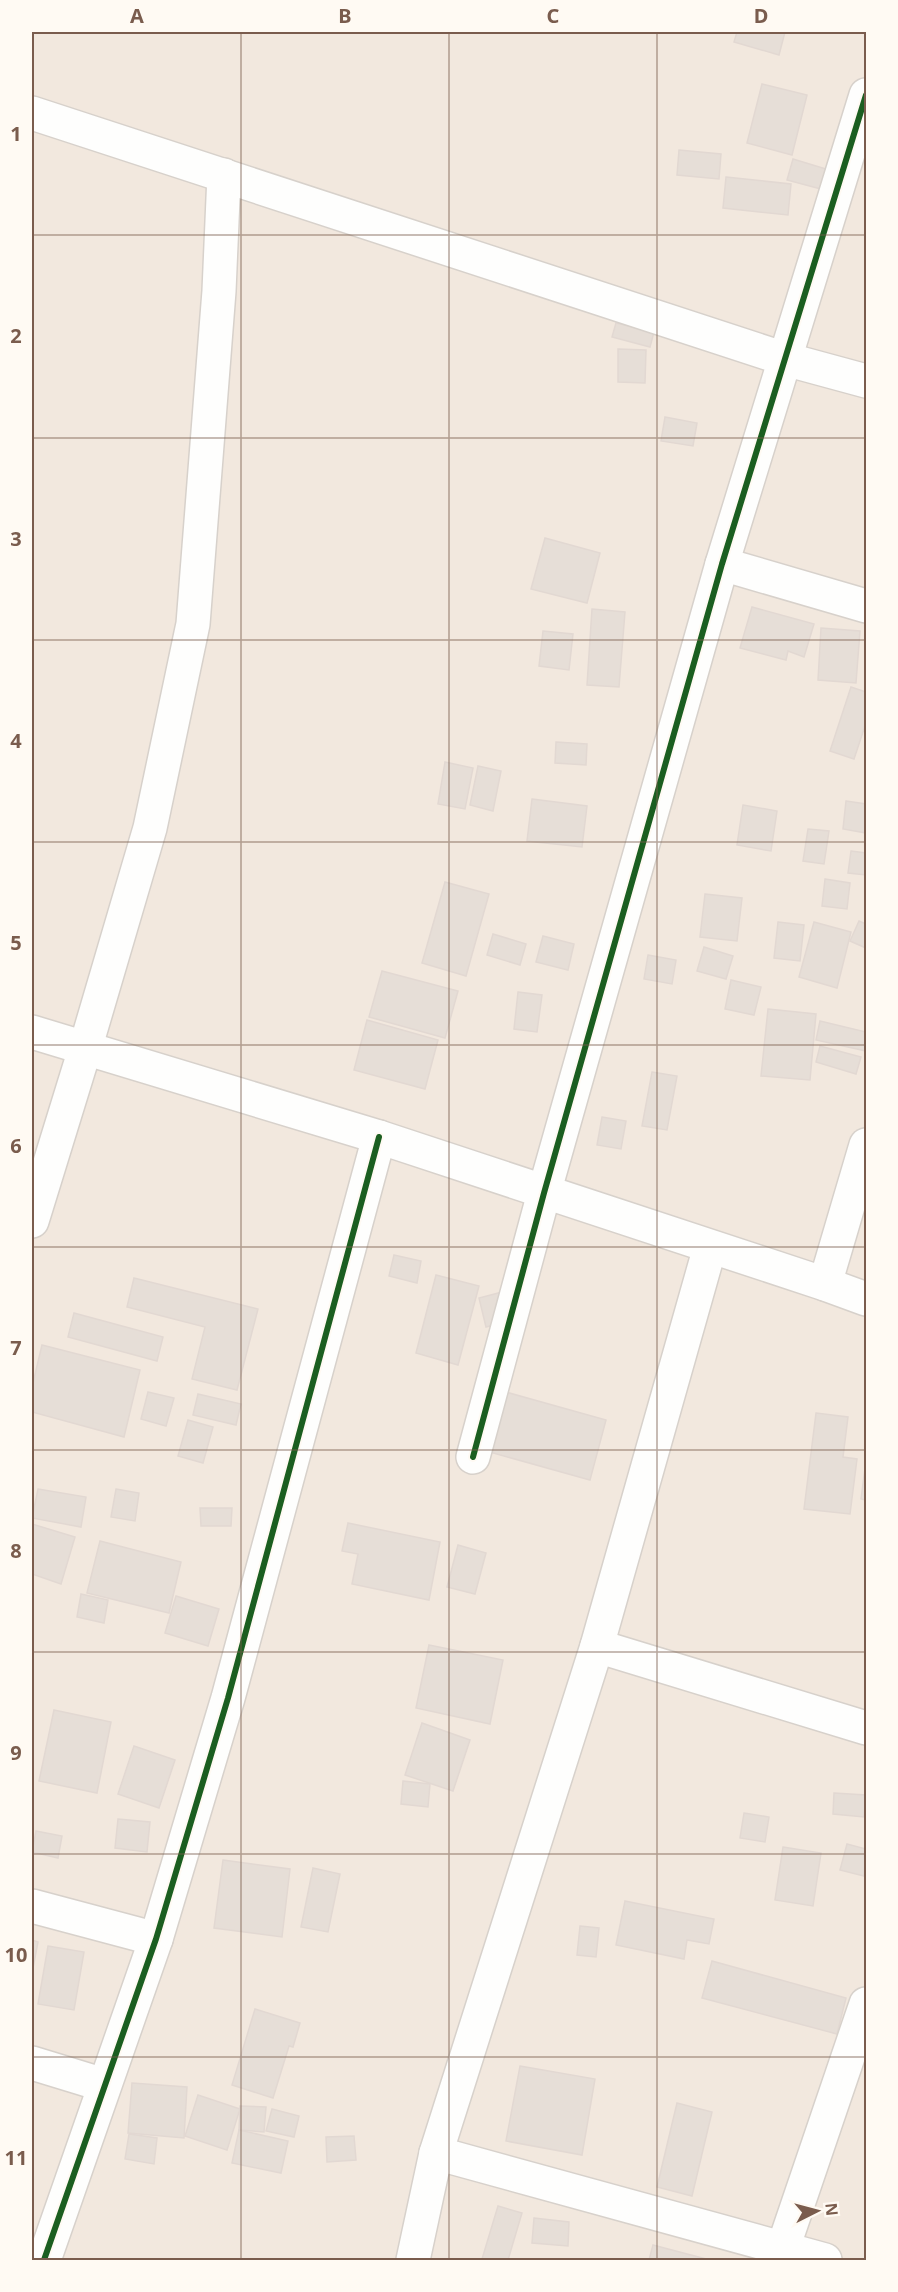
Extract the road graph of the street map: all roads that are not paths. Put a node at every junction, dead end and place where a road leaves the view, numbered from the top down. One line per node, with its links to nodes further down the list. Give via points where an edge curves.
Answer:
1 (867, 95): 4 (street)
2 (32, 113): 3 (street)
3 (224, 175): 4 (street); 9 (street, via 219,291 193,624 150,828)
4 (785, 358): 5 (street); 6 (street)
5 (867, 381)
6 (722, 564): 7 (street); 12 (street)
7 (867, 606)
8 (32, 1032): 9 (street)
9 (85, 1049): 10 (street); 13 (street)
10 (379, 1137): 12 (street); 21 (street, via 228,1698)
11 (867, 1145): 15 (street)
12 (544, 1193): 14 (street); 17 (street)
13 (32, 1221)
14 (710, 1247): 15 (street); 18 (street)
15 (825, 1284): 16 (street)
16 (867, 1299)
17 (473, 1457)
18 (597, 1646): 19 (street); 25 (street)
19 (867, 1728)
20 (32, 1906): 21 (street)
21 (156, 1939): 24 (street)
22 (867, 2004): 26 (street)
23 (32, 2063): 24 (street)
24 (104, 2085): 27 (street)
25 (436, 2153): 26 (street); 28 (street)
26 (783, 2248): 29 (street)
27 (44, 2260)
28 (413, 2260)
29 (825, 2260)

